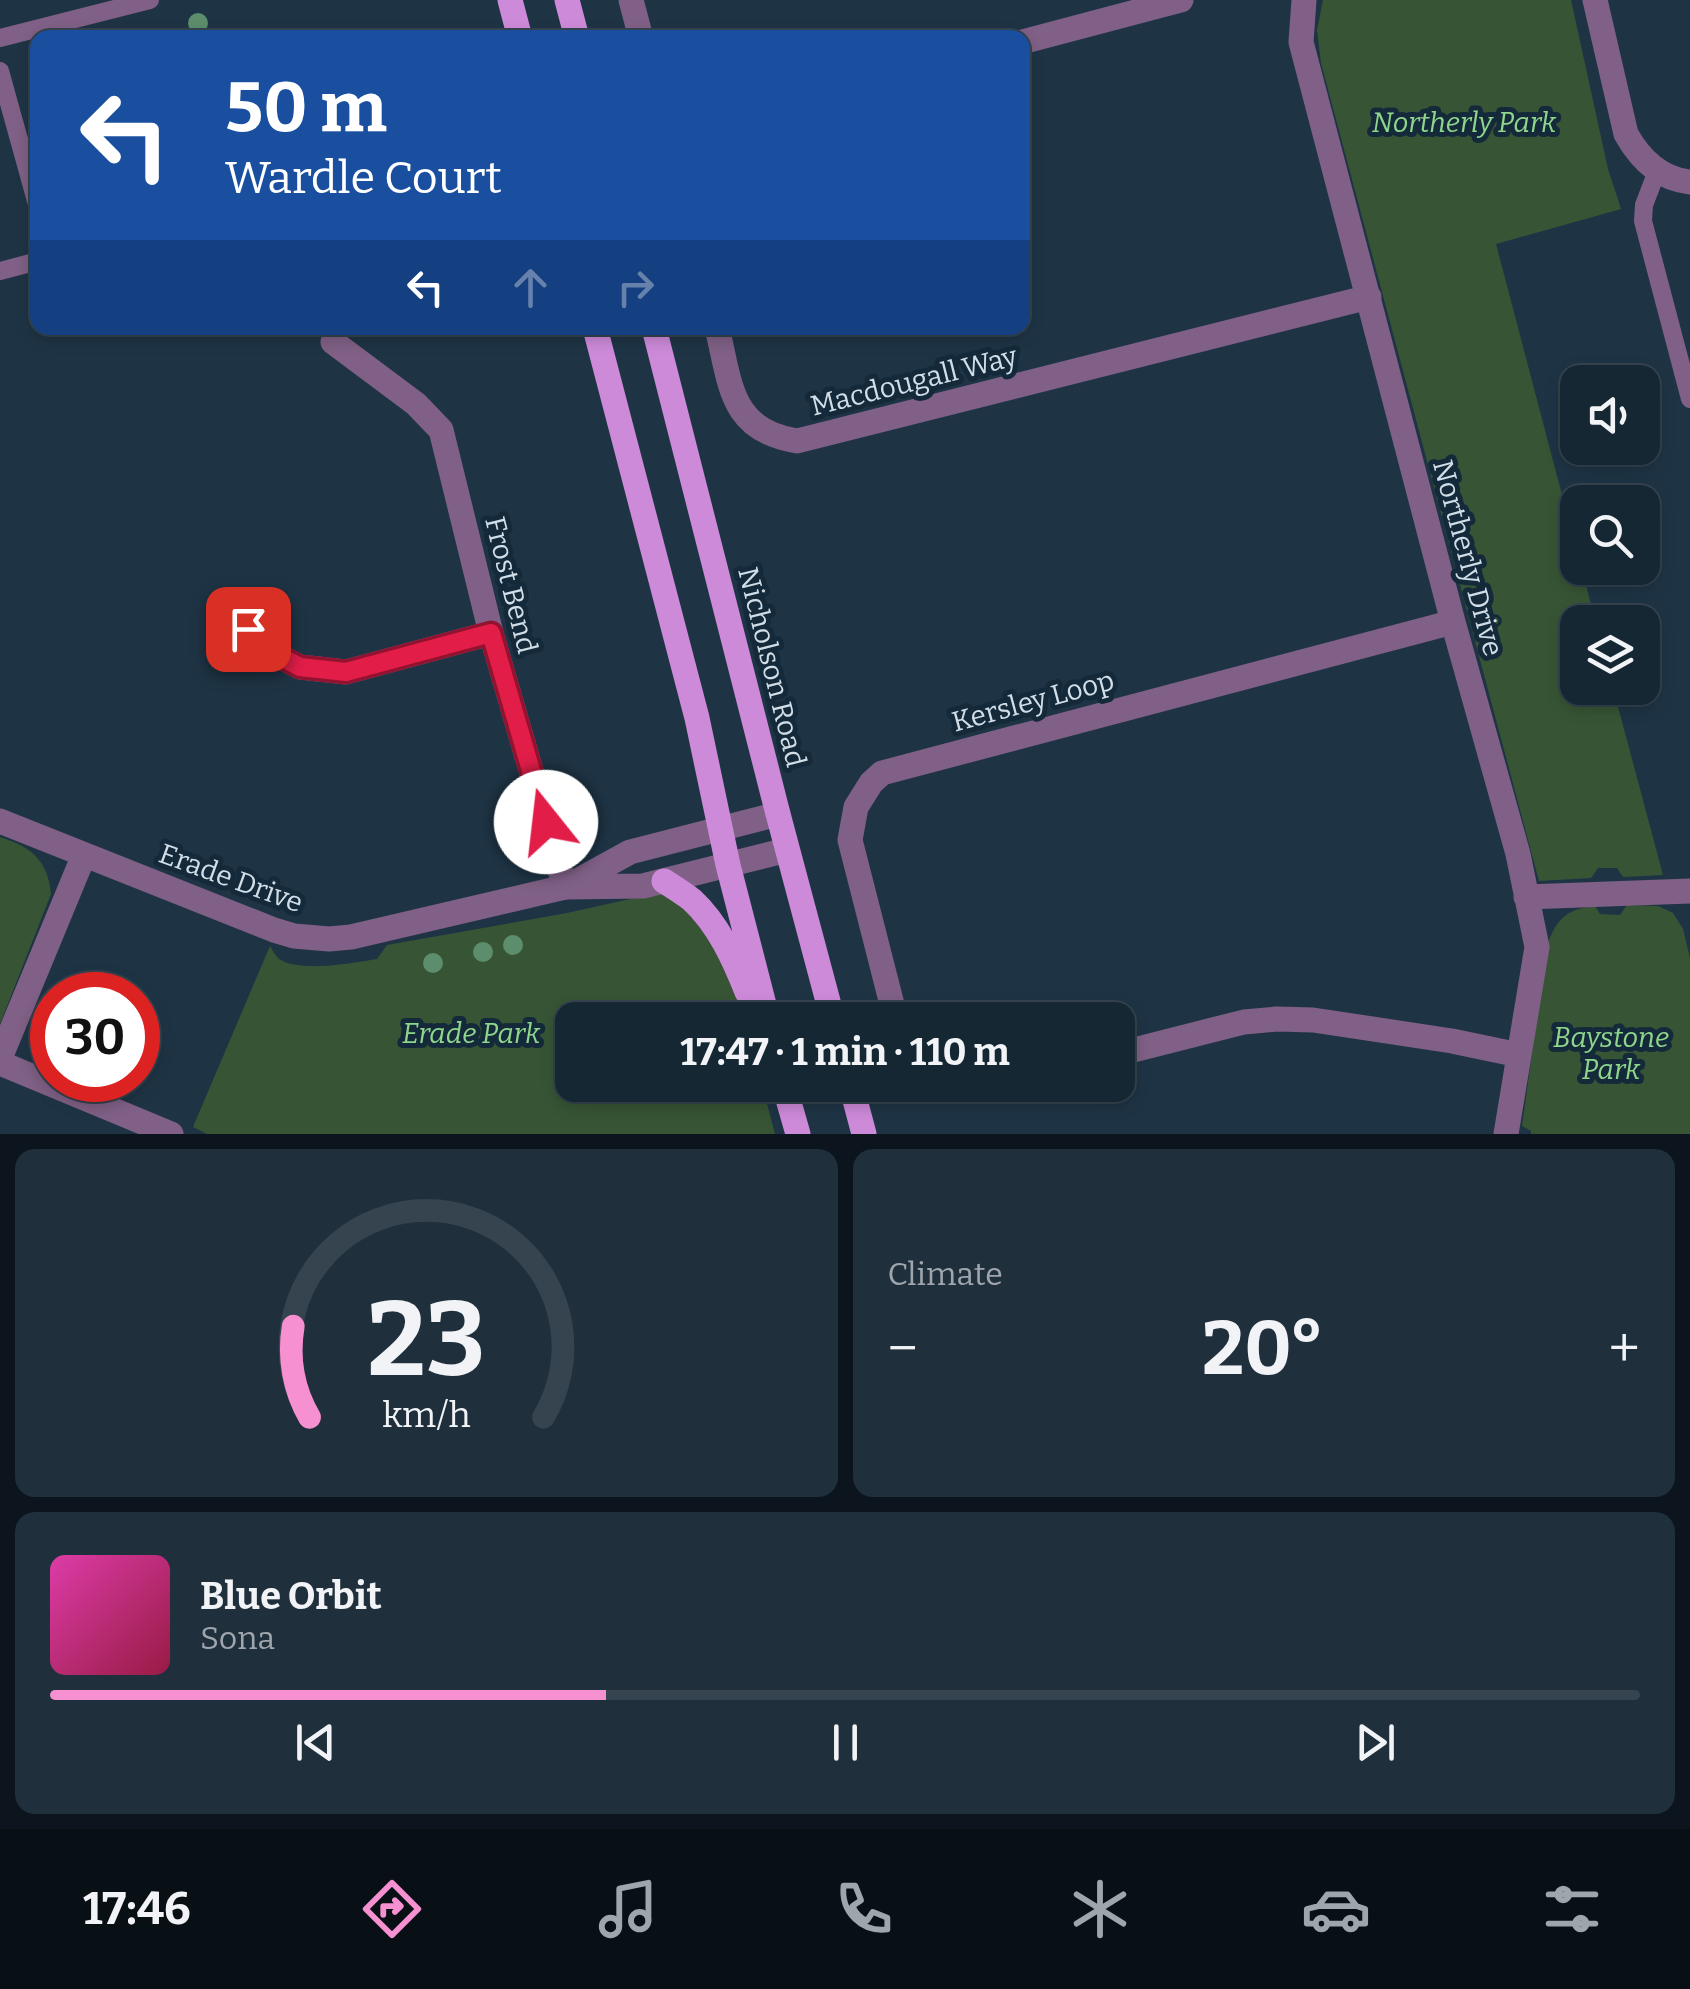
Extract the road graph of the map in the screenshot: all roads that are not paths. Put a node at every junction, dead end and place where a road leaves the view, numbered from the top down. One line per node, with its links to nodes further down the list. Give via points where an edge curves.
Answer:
1 (150, 0): 9 (lane)
2 (510, 0): 10 (main road)
3 (567, 0): 11 (main road)
4 (631, 0): 12 (street)
5 (1181, 0): 14 (street)
6 (1304, 0): 21 (street, Northerly Drive, via 1301,42)
7 (1595, 0): 16 (street, via 1626,134)
8 (30, 30): 13 (lane)
9 (32, 30)
10 (518, 30)
11 (575, 30)
12 (639, 30)
13 (0, 38)
14 (1030, 40)
15 (0, 71): 17 (lane)
16 (1657, 171): 18 (street); 26 (lane, via 1642,220)
17 (30, 179)
18 (1690, 182)
19 (30, 263): 20 (lane)
20 (0, 270)
21 (1369, 297): 24 (street, Macdougall Way, via 797,442 766,432 742,414); 28 (street, Northerly Drive)
22 (597, 335): 32 (main road)
23 (656, 335): 30 (main road, Nicholson Road)
24 (719, 335)
25 (333, 342): 29 (street, Frost Bend, via 441,430)
26 (1690, 399)
27 (222, 604): 29 (street, via 275,654 300,667 346,672)
28 (1454, 622): 39 (street, Northerly Drive); 43 (street, Kersley Loop, via 882,773 856,807 850,840)
29 (491, 633): 37 (street, Frost Bend)
30 (778, 814): 32 (street, Erade Drive); 33 (main road, Nicholson Road)
31 (0, 821): 34 (street, Erade Drive)
32 (721, 830): 35 (main road); 37 (street, Erade Drive, via 630,852)
33 (787, 850): 35 (street, Erade Drive); 42 (main road, Nicholson Road)
34 (84, 855): 37 (street, Erade Drive, via 274,930 329,939); 46 (street)
35 (728, 865): 36 (street, Erade Drive); 41 (main road)
36 (664, 881): 37 (street, Erade Drive); 40 (main road, via 713,925)
37 (565, 888)
38 (1690, 890): 39 (street)
39 (1526, 896): 45 (street, Northerly Drive, via 1537,947)
40 (751, 1002)
41 (763, 1002)
42 (828, 1002)
43 (891, 1002)
44 (1135, 1050): 45 (street, via 1277,1019)
45 (1519, 1055): 52 (street, Northerly Drive)
46 (0, 1060): 49 (street)
47 (789, 1102): 50 (main road)
48 (856, 1102): 51 (main road)
49 (170, 1134)
50 (798, 1134)
51 (864, 1134)
52 (1506, 1134)

